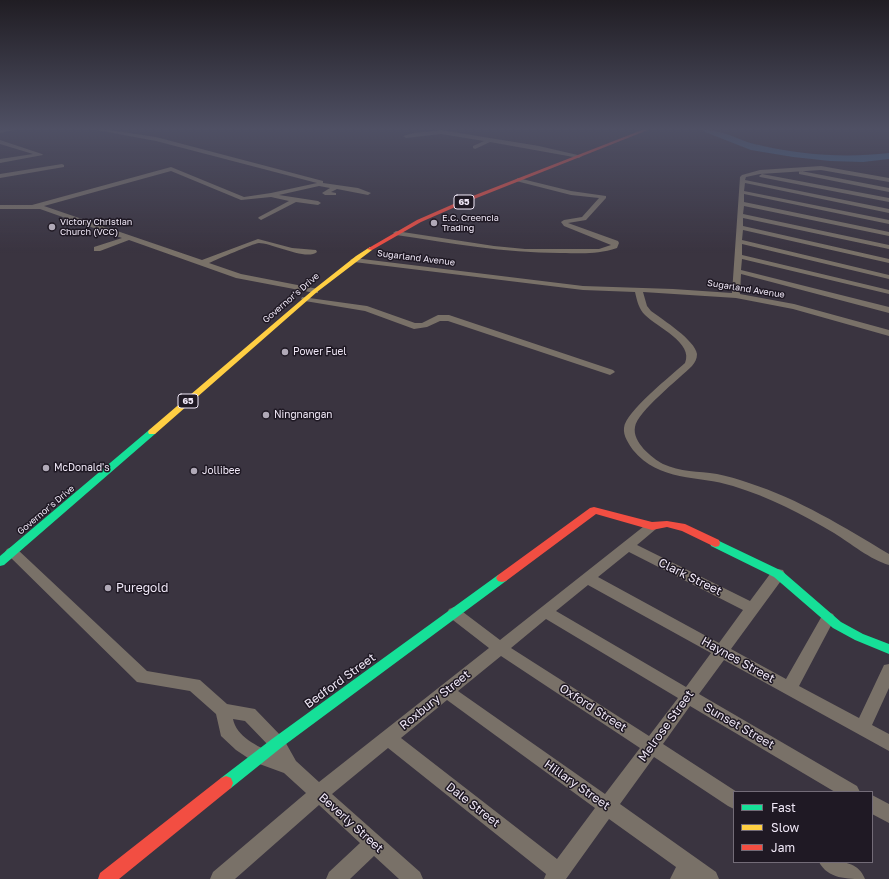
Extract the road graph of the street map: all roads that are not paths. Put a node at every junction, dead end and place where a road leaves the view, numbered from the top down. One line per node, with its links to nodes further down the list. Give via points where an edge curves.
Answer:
1 (31, 171): 10 (street)
2 (164, 171): 26 (street)
3 (176, 171): 20 (street, via 240,198)
4 (281, 171): 14 (street)
5 (541, 171): 11 (main road, Governor's Drive / 65)
6 (772, 171): 9 (street)
7 (790, 171): 16 (street)
8 (838, 171): 12 (street)
9 (747, 173): 13 (street); 22 (street)
10 (0, 176)
11 (518, 180): 32 (main road, Governor's Drive / 65, via 447,208); 32 (street, via 571,193 604,196 584,220 564,222 566,225 609,240 615,243 614,246 600,251 520,250)
12 (889, 180)
13 (742, 181): 17 (street); 27 (street)
14 (329, 185): 15 (street); 20 (street, via 312,185)
15 (336, 186): 18 (street); 19 (street, via 325,192)
16 (889, 190)
17 (742, 192): 24 (street); 30 (street)
18 (368, 193)
19 (334, 194)
20 (271, 195): 21 (street)
21 (295, 200): 23 (street); 29 (street)
22 (889, 200)
23 (318, 203)
24 (741, 203): 28 (street); 33 (street)
25 (0, 207): 26 (street)
26 (32, 207): 34 (street, via 41,207)
27 (889, 211)
28 (740, 215): 31 (street); 36 (street)
29 (261, 218)
30 (889, 222)
31 (740, 227): 35 (street); 41 (street)
32 (396, 233): 40 (main road, Governor's Drive / 65)
33 (889, 234)
34 (127, 238): 37 (street); 42 (street)
35 (739, 241): 39 (street); 44 (street)
36 (889, 247)
37 (97, 249)
38 (313, 252): 42 (street, via 292,250 258,241)
39 (738, 256): 43 (street); 47 (street)
40 (356, 258): 45 (street, Sugarland Avenue, via 583,288); 46 (main road, Governor's Drive / 65)
41 (889, 261)
42 (202, 263): 46 (street, via 239,276)
43 (737, 271): 48 (street); 50 (street)
44 (889, 277)
45 (639, 290): 48 (street, Sugarland Avenue); 56 (street, via 648,314 684,341 692,354 689,364 638,412 631,422 630,433 642,452 666,469 719,478 774,496 800,508)
46 (315, 291): 49 (main road, Governor's Drive / 65)
47 (889, 292)
48 (736, 296): 51 (street, Sugarland Avenue, via 794,307)
49 (302, 302): 52 (street, via 367,309 414,326 424,325 438,318 449,318); 55 (main road, Governor's Drive / 65)
50 (889, 310)
51 (889, 333)
52 (610, 372)
53 (652, 526): 54 (street, Roxbury Street); 58 (main road, via 667,524 686,528); 62 (main road, Bedford Street, via 594,510)
54 (628, 546): 59 (street, Roxbury Street); 60 (street, Clark Street)
55 (12, 552): 57 (main road, Governor's Drive / 65); 71 (street, via 143,677 194,685)
56 (889, 560)
57 (0, 562)
58 (778, 574): 60 (street, Melrose Street); 63 (main road)
59 (588, 578): 61 (street, Roxbury Street); 66 (street, Haynes Street)
60 (752, 608): 66 (street, Melrose Street)
61 (545, 612): 64 (street, Roxbury Street); 70 (street, Sunset Street)
62 (454, 613): 64 (street, Oxford Street); 75 (main road, Bedford Street)
63 (828, 618): 65 (main road, via 859,637); 68 (street)
64 (500, 648): 69 (street, Roxbury Street); 76 (street, Oxford Street)
65 (889, 649)
66 (721, 651): 68 (street, Haynes Street); 70 (street, Melrose Street)
67 (889, 670): 72 (street)
68 (789, 688): 72 (street, Haynes Street)
69 (446, 691): 73 (street, Roxbury Street); 83 (street, Hillary Street)
70 (688, 696): 76 (street, Melrose Street); 79 (street, Sunset Street)
71 (223, 711): 75 (street, Beverly Street, via 249,714); 77 (street, Beverly Street, via 227,731 242,745)
72 (863, 728): 74 (street, Haynes Street)
73 (388, 738): 80 (street, Roxbury Street); 88 (street, Dale Street)
74 (889, 742)
75 (277, 743): 77 (main road, Bedford Street); 78 (street, Beverly Street)
76 (651, 746): 81 (street, Oxford Street); 83 (street, Melrose Street)
77 (260, 756): 78 (street, Beverly Street); 89 (main road, Bedford Street)
78 (290, 767): 80 (street, Beverly Street)
79 (849, 791)
80 (318, 794): 85 (street, Beverly Street); 90 (street, Roxbury Street)
81 (733, 799)
82 (873, 805): 84 (street)
83 (607, 806): 87 (street, Hillary Street); 88 (street, Melrose Street)
84 (889, 814)
85 (373, 843): 91 (street); 92 (street, Beverly Street)
86 (831, 863): 94 (street)
87 (684, 872): 93 (street, Hillary Street)
88 (556, 876)
89 (106, 879)
90 (220, 879)
91 (336, 879)
92 (413, 879)
93 (709, 879)
94 (855, 879)

